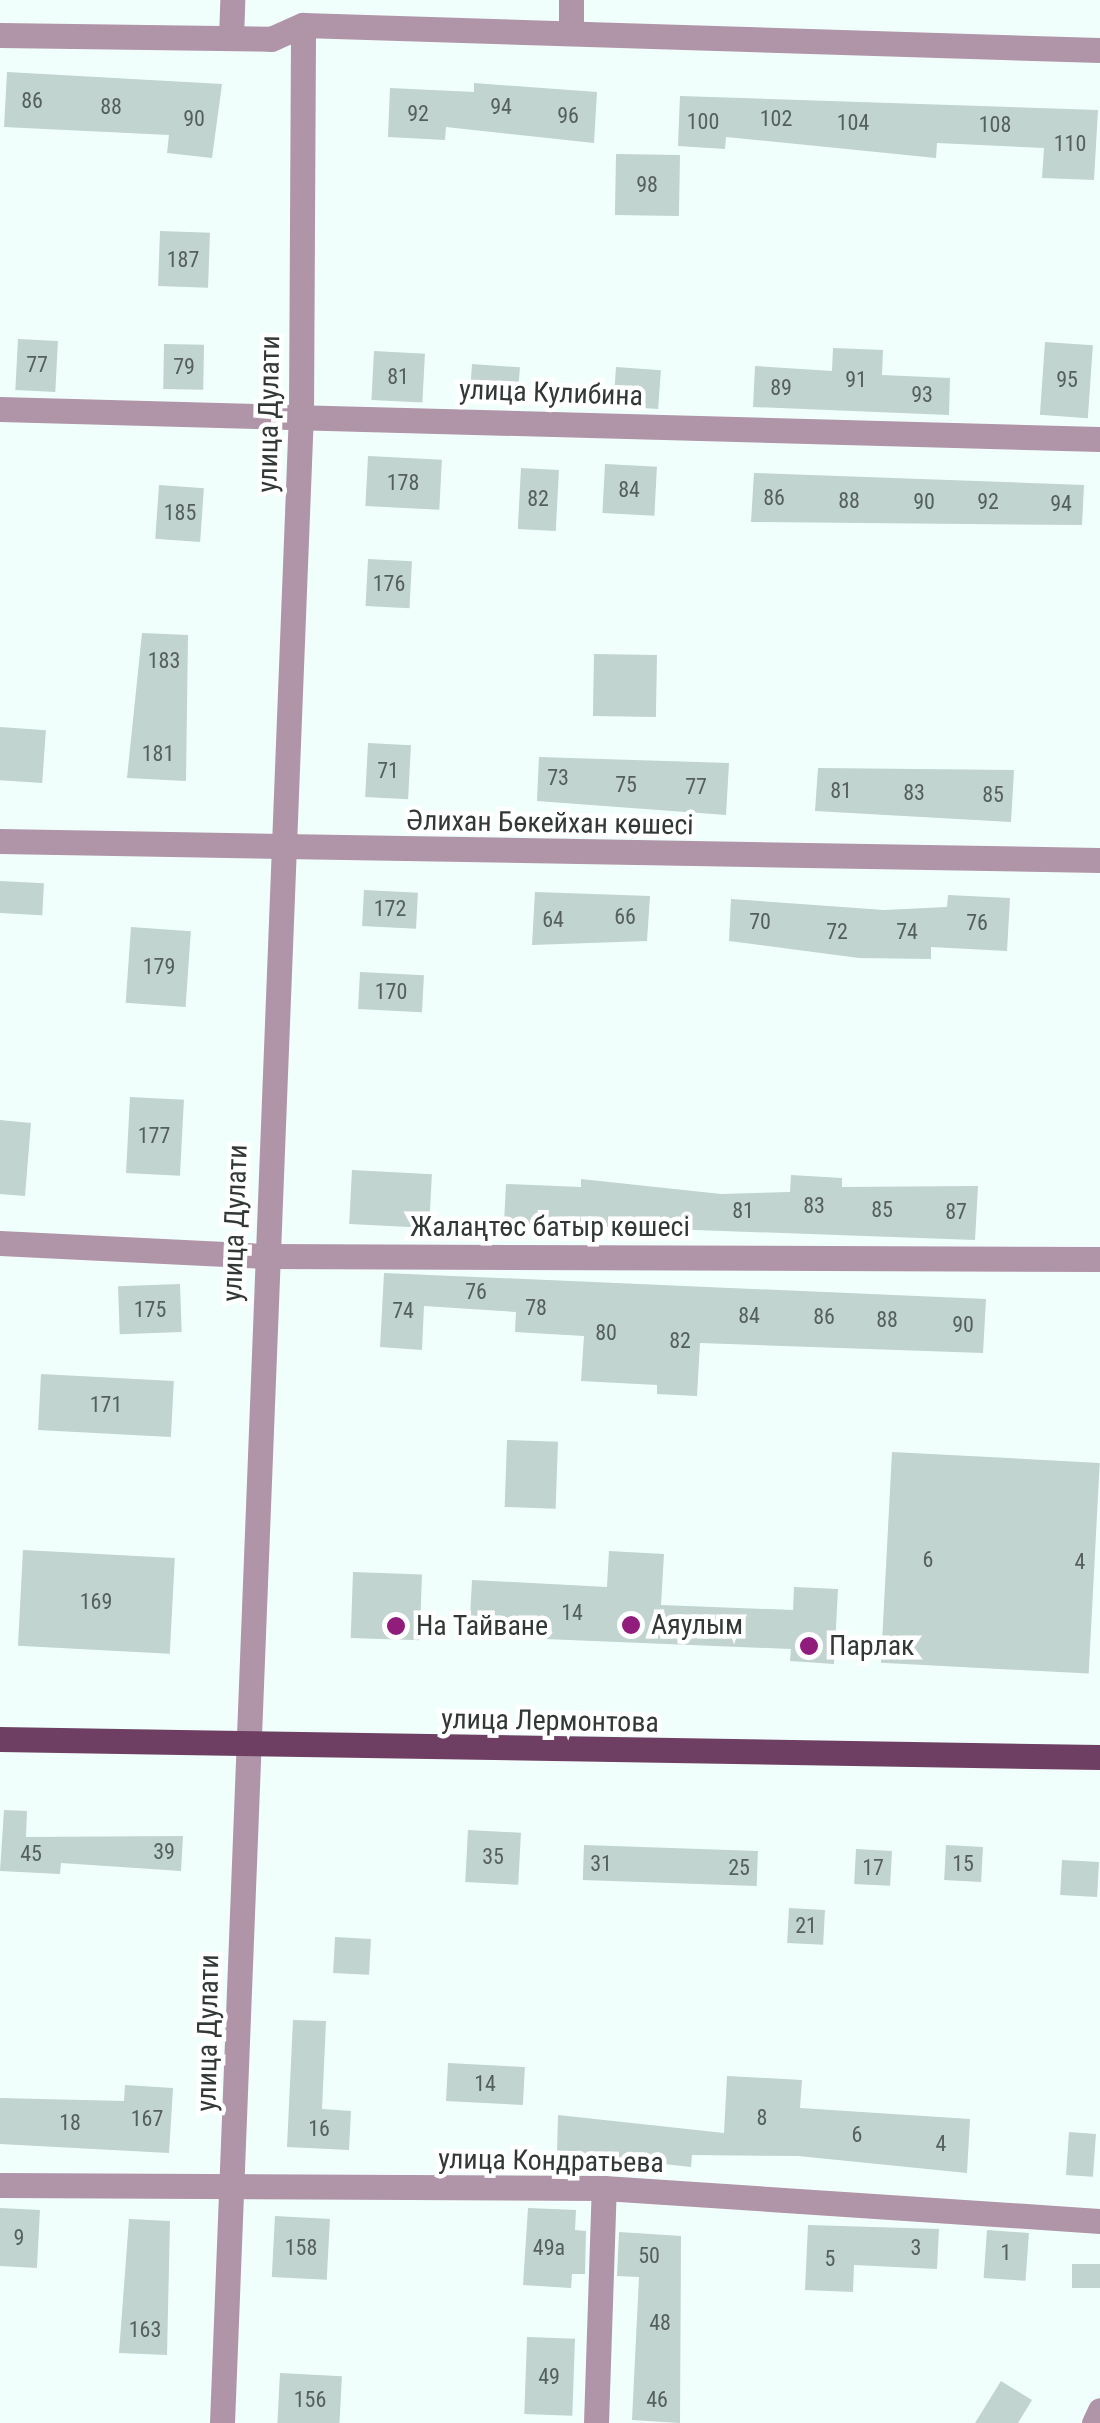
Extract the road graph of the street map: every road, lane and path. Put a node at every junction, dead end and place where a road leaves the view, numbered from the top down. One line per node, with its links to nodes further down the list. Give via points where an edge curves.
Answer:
1 (232, 0): 6 (street)
2 (571, 0): 4 (street)
3 (303, 24): 4 (street); 6 (street, via 271,38); 9 (street, улица Дулати)
4 (571, 32): 7 (street)
5 (0, 35): 6 (street)
6 (231, 38)
7 (1100, 50)
8 (0, 409): 9 (street, улица Кулибина)
9 (300, 416): 10 (street, улица Кулибина); 12 (street, улица Дулати)
10 (1100, 440)
11 (0, 841): 12 (street, Әлихан Бөкейхан көшесі)
12 (281, 849): 13 (street, Әлихан Бөкейхан көшесі); 15 (street, улица Дулати)
13 (1100, 860)
14 (0, 1243): 15 (street, Жалаңтөс батыр көшесі)
15 (264, 1256): 16 (street, Жалаңтөс батыр көшесі); 18 (street, улица Дулати)
16 (1100, 1260)
17 (0, 1739): 18 (main road, улица Лермонтова)
18 (242, 1748): 19 (main road, улица Лермонтова); 22 (street, улица Дулати)
19 (1100, 1757)
20 (0, 2185): 22 (street, улица Кондратьева)
21 (604, 2188): 22 (street, улица Кондратьева); 23 (street, улица Кондратьева); 26 (street)
22 (236, 2193): 25 (street, улица Дулати)
23 (1100, 2221)
24 (1100, 2410): 27 (street)
25 (222, 2423)
26 (596, 2423)
27 (1094, 2423)

